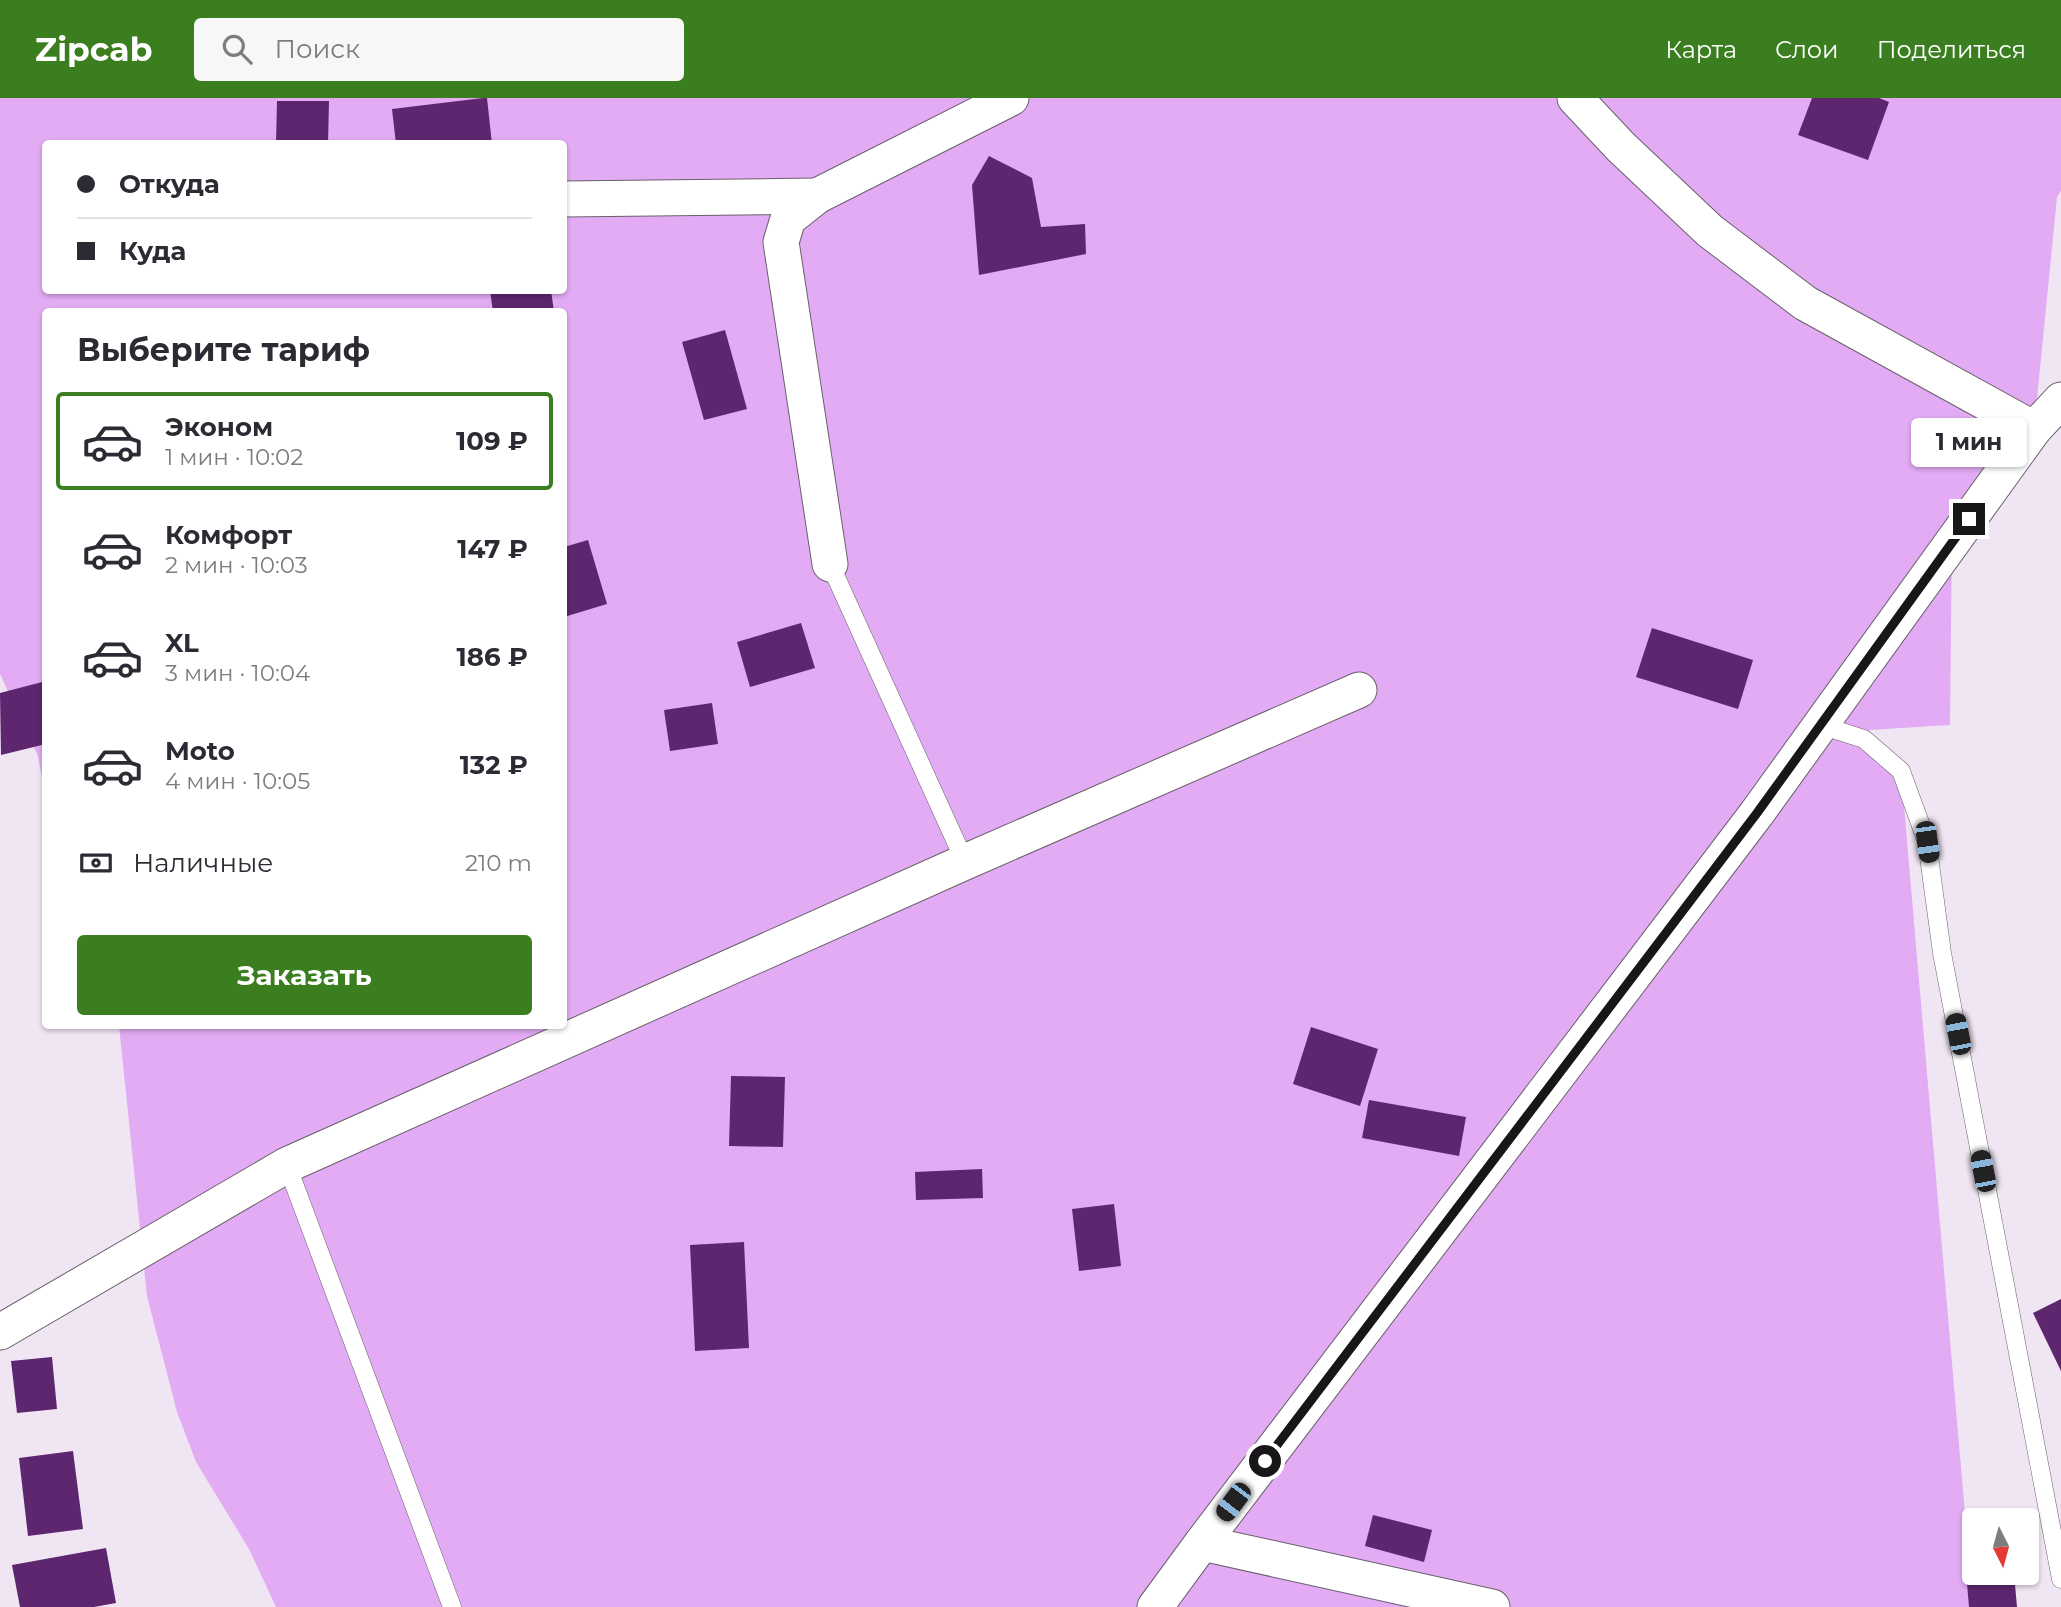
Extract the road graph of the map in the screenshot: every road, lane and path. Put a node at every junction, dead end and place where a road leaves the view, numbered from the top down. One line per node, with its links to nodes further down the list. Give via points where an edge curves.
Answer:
1 (1011, 98): 3 (street)
2 (1575, 98): 6 (street, via 1710,231 1805,303)
3 (817, 196): 4 (street); 7 (street, via 788,219 781,242)
4 (567, 200)
5 (2061, 400): 6 (street)
6 (2034, 429): 9 (street)
7 (830, 564): 10 (lane)
8 (1359, 690): 10 (street)
9 (1820, 725): 13 (street); 14 (lane, via 1864,739 1901,771 1927,842 1945,966)
10 (965, 862): 11 (street)
11 (288, 1165): 12 (street); 15 (lane)
12 (0, 1332)
13 (1202, 1543): 16 (street); 17 (street)
14 (2061, 1579)
15 (452, 1607)
16 (1155, 1607)
17 (1492, 1607)

